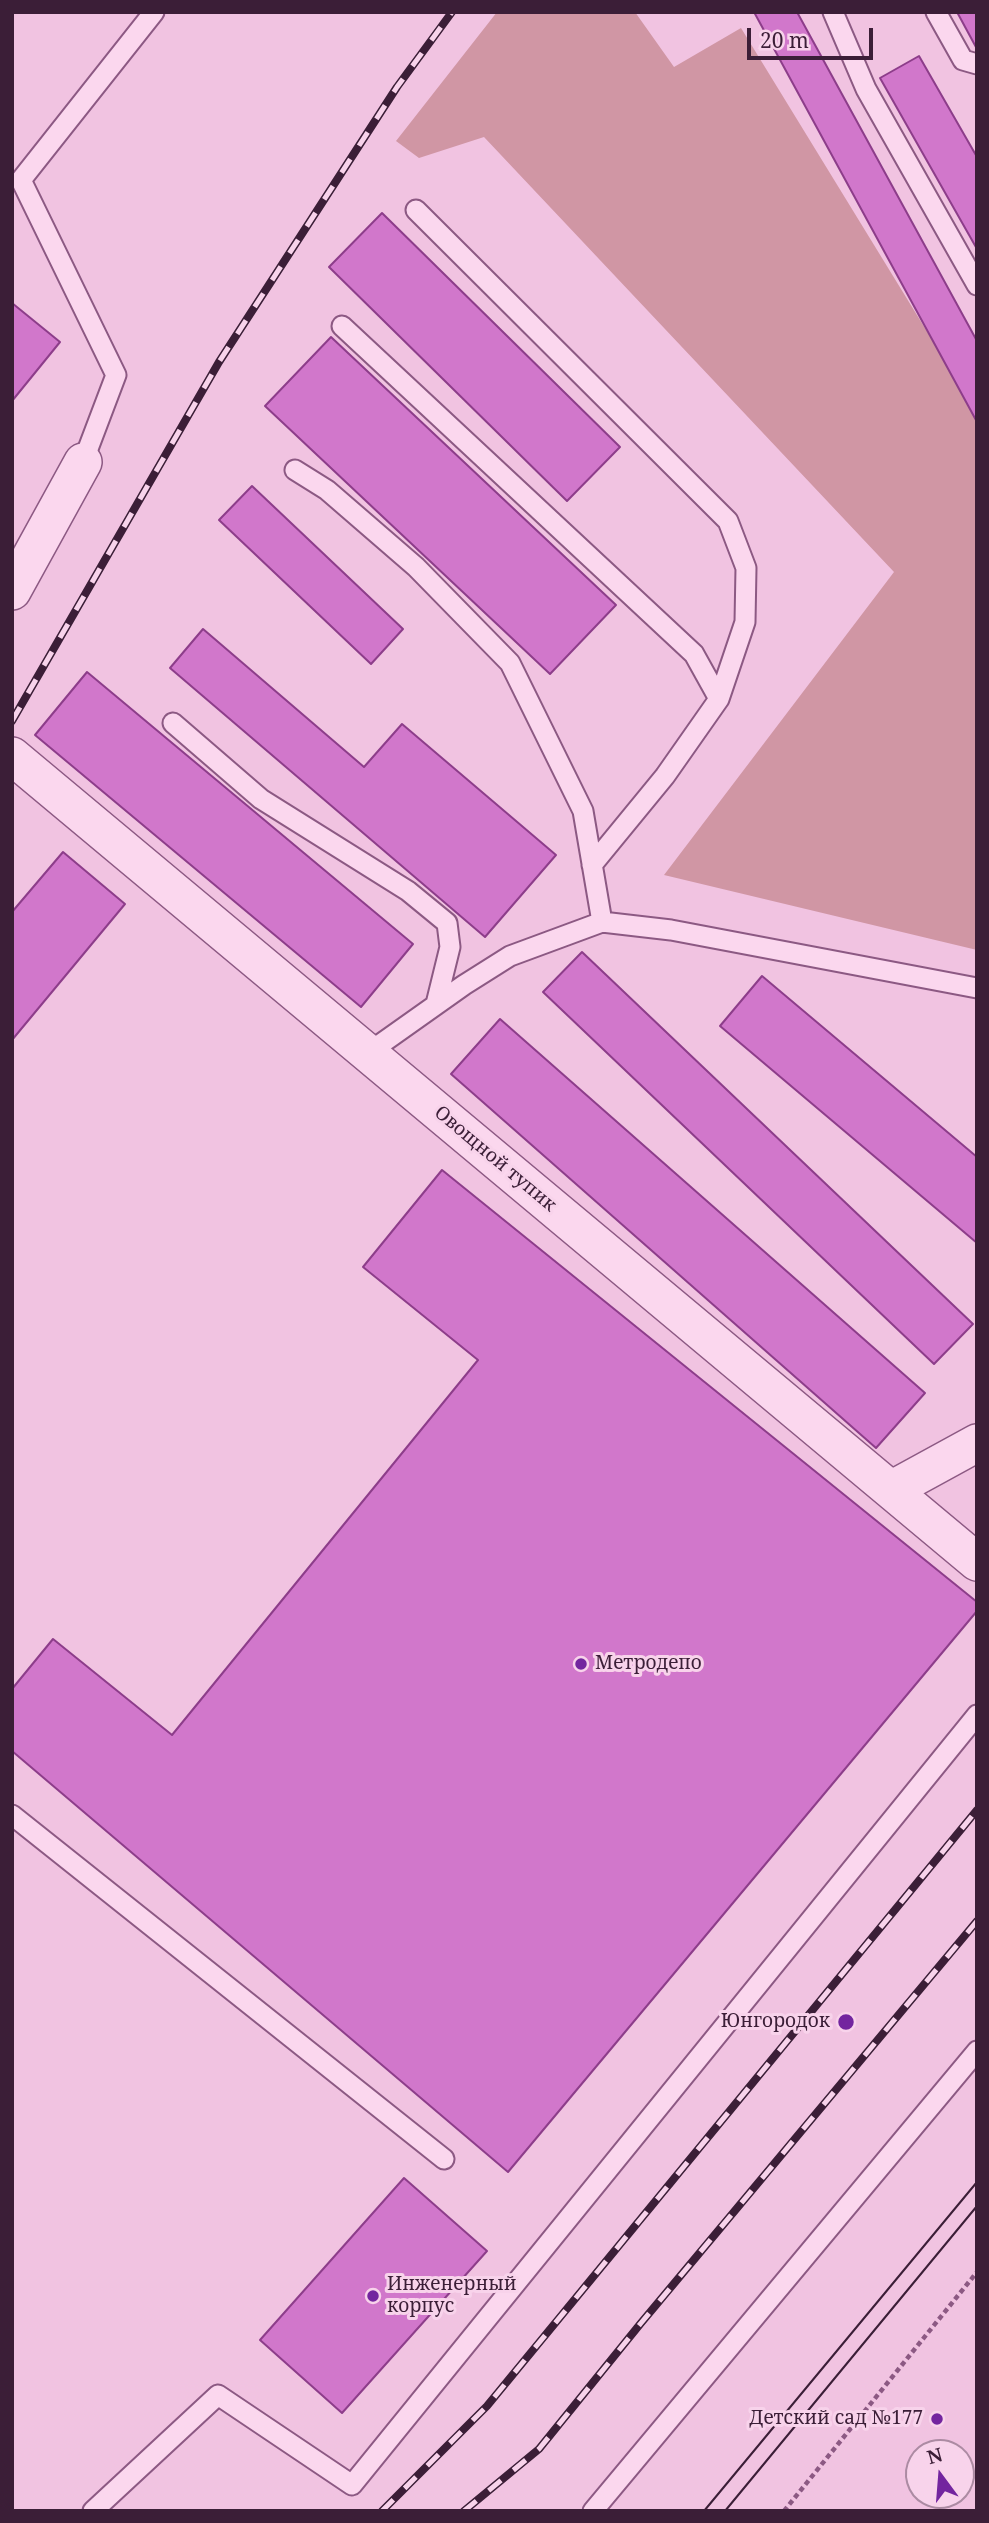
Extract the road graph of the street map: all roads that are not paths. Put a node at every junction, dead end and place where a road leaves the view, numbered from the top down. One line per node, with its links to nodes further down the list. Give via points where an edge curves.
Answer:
1 (154, 12): 8 (lane, via 21,180 116,375)
2 (833, 12): 6 (lane, via 866,89)
3 (936, 12): 4 (lane, via 963,60)
4 (977, 64)
5 (416, 210): 11 (lane, via 728,521 746,568 745,622)
6 (977, 285)
7 (342, 326): 11 (lane, via 694,654)
8 (83, 462): 10 (street)
9 (295, 470): 14 (lane, via 327,490 416,566 510,663 583,811)
10 (12, 592)
11 (719, 699): 14 (lane, via 665,776)
12 (173, 723): 17 (lane, via 261,799 408,891 447,923 450,947)
13 (12, 757): 18 (street, Овощной тупик)
14 (592, 864): 15 (lane)
15 (602, 922): 16 (lane, via 671,930); 17 (lane, via 510,956)
16 (977, 988)
17 (436, 1004): 18 (lane)
18 (368, 1053): 20 (street, Овощной тупик)
19 (977, 1443): 20 (street)
20 (891, 1490): 21 (street, Овощной тупик)
21 (977, 1562)
22 (977, 1715): 26 (lane, via 352,2485 218,2395)
23 (12, 1815): 25 (lane)
24 (977, 2051): 27 (lane)
25 (444, 2159)
26 (93, 2511)
27 (593, 2511)

